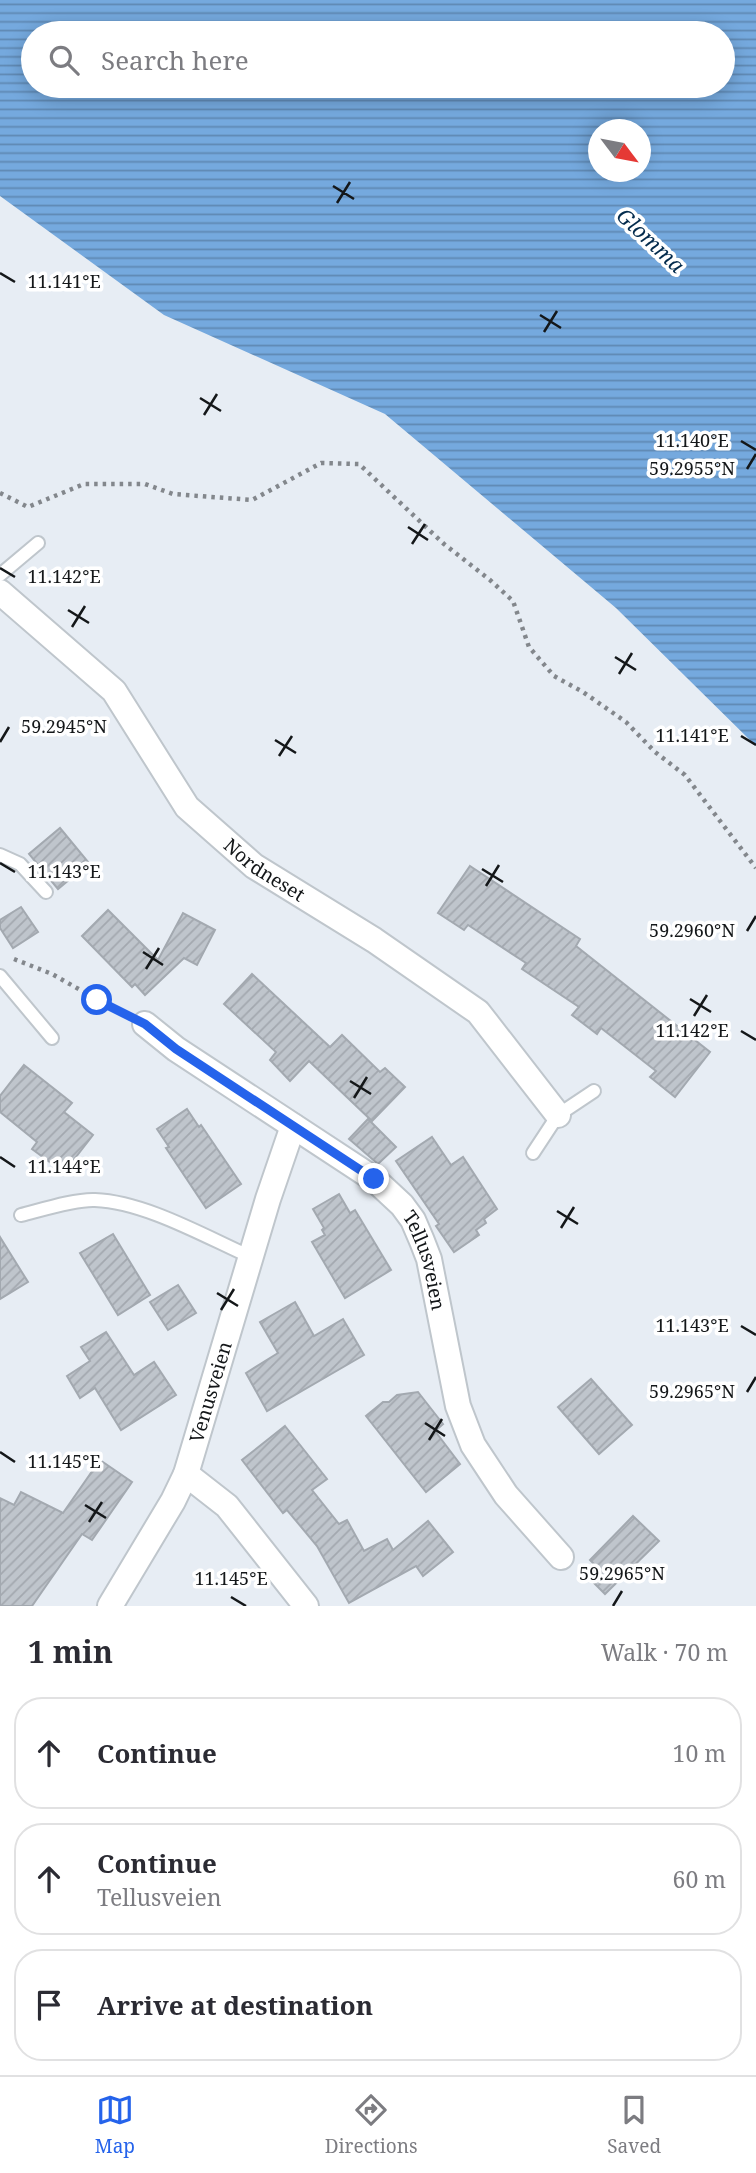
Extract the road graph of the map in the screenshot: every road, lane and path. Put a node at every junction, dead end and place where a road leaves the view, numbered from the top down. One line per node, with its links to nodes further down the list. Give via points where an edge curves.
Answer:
1 (0, 493): 6 (path, via 28,507 83,484 145,484 173,494 252,499 321,463 359,464 513,601 529,647 554,676 625,722 685,775)
2 (38, 543): 3 (lane)
3 (0, 575)
4 (0, 593): 13 (street, Nordneset, via 114,691 187,807 254,866 374,940 478,1012)
5 (0, 855): 7 (lane, via 20,864)
6 (756, 868)
7 (46, 892)
8 (4, 955): 10 (path, via 52,974)
9 (0, 976): 11 (lane)
10 (145, 1024): 14 (street, Tellusveien)
11 (52, 1038)
12 (594, 1091): 13 (lane)
13 (558, 1115): 15 (lane)
14 (293, 1126): 17 (street, Venusveien); 19 (street, Tellusveien, via 374,1179 412,1220 429,1259 458,1406 473,1445 506,1495)
15 (533, 1153)
16 (21, 1215): 17 (lane, via 92,1199 120,1203)
17 (251, 1257): 18 (street, Venusveien)
18 (186, 1474): 20 (street, Venusveien); 21 (street, via 227,1506)
19 (561, 1557)
20 (110, 1606)
21 (306, 1606)

